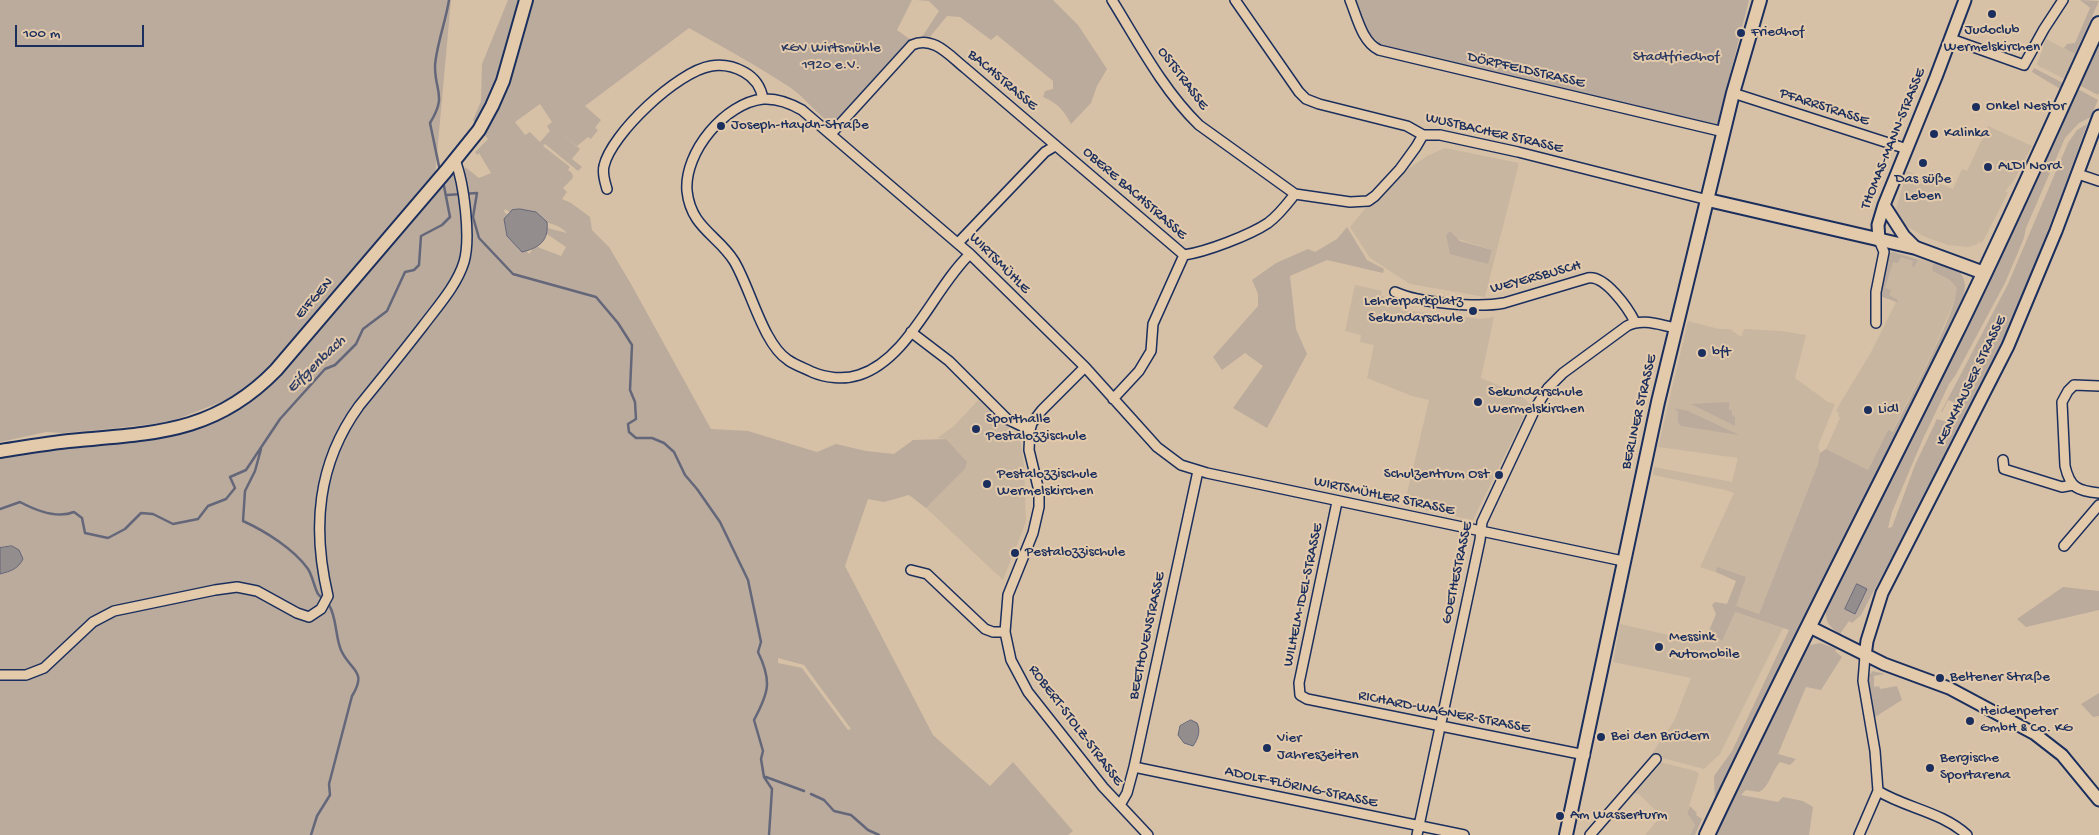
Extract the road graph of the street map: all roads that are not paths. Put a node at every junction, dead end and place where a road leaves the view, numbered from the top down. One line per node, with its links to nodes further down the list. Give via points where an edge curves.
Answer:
1 (526, 0): 18 (main road, EIFGEN, via 496,96 478,130)
2 (1112, 0): 22 (street, OSTSTRASSE, via 1189,115)
3 (1235, 0): 15 (street, WUSTBACHER STRASSE, via 1276,61 1306,98 1407,126)
4 (1350, 0): 13 (street, DÖRPFELDSTRASSE, via 1367,41 1380,50)
5 (1760, 0): 10 (main road, BERLINER STRASSE)
6 (1965, 0): 9 (street, THOMAS-MANN-STRASSE)
7 (2063, 0): 9 (street, via 2024,65)
8 (2099, 24): 30 (main road)
9 (1951, 39): 17 (street, THOMAS-MANN-STRASSE)
10 (1733, 93): 13 (main road, BERLINER STRASSE); 17 (street, PFARRSTRASSE)
11 (763, 99): 14 (street, WIRTSMÜHLE, via 795,106); 21 (street, via 754,79 732,66 711,66 692,73 651,104 616,142 603,167); 35 (street, via 729,114 706,135 692,157 687,190 700,224 738,268 772,342 787,360 823,376 840,378 858,376 871,370 891,355)
12 (2099, 116): 19 (street, KENKHAUSER STRASSE)
13 (1724, 132): 23 (main road, BERLINER STRASSE)
14 (831, 134): 16 (street, BACHSTRASSE, via 912,45 922,41 940,48); 26 (street, WIRTSMÜHLE)
15 (1423, 135): 22 (street, via 1400,169 1368,201 1350,202); 23 (street, WUSTBACHER STRASSE, via 1440,135 1501,148)
16 (1055, 146): 26 (street, via 1045,152); 29 (street, OBERE BACHSTRASSE)
17 (1907, 149): 24 (street, THOMAS-MANN-STRASSE)
18 (453, 163): 40 (main road, EIFGEN, via 276,370 232,406 194,424 166,431 65,441); 54 (street, via 459,172 466,222 464,260 445,297 351,418 332,452 320,506 322,567 328,596 321,609 309,616 257,591 237,587 215,590 114,611 93,622 44,668 26,675)
19 (2078, 174): 20 (street); 53 (street, KENKHAUSER STRASSE, via 2005,352 1882,593)
20 (2099, 181)
21 (607, 189)
22 (1295, 194): 29 (street, via 1269,222 1249,233)
23 (1708, 200): 25 (main road); 34 (main road, BERLINER STRASSE)
24 (1884, 205): 25 (street, THOMAS-MANN-STRASSE, via 1878,225); 27 (street)
25 (1878, 240): 27 (main road); 33 (street, via 1884,252 1876,292)
26 (958, 242): 28 (street, WIRTSMÜHLE)
27 (1916, 248): 30 (main road)
28 (970, 254): 35 (street); 36 (street, WIRTSMÜHLE)
29 (1184, 255): 38 (street, OBERE BACHSTRASSE, via 1154,324 1150,351 1139,372)
30 (1984, 273): 51 (main road)
31 (1395, 292): 32 (street, WEYERSBUSCH, via 1429,300 1492,305 1596,278 1606,285)
32 (1635, 322): 34 (street); 47 (street, GOETHESTRASSE, via 1605,340 1563,372 1548,388 1482,522)
33 (1876, 323)
34 (1676, 328): 49 (main road, BERLINER STRASSE)
35 (910, 332): 39 (street, via 949,362 1007,419)
36 (1084, 367): 38 (street, WIRTSMÜHLE); 39 (street, via 1042,410)
37 (2099, 386): 43 (street, via 2074,385 2062,402 2064,466)
38 (1113, 398): 42 (street, WIRTSMÜHLE, via 1162,452 1181,465)
39 (1030, 430): 52 (street, ROBERT-STOLZ-STRASSE, via 1029,450 1039,491 1039,507 1033,533 1008,595)
40 (0, 452)
41 (2003, 460): 43 (street, via 2004,469 2062,487)
42 (1198, 471): 45 (street, WIRTSMÜHLER STRASSE); 59 (street, BEETHOVENSTRASSE)
43 (2073, 485): 44 (street, via 2082,492)
44 (2099, 493)
45 (1338, 502): 47 (street, WIRTSMÜHLER STRASSE); 55 (street, WILHELM-IDEL-STRASSE, via 1299,683)
46 (2099, 505): 48 (street)
47 (1481, 532): 49 (street, WIRTSMÜHLER STRASSE); 56 (street, GOETHESTRASSE)
48 (2064, 546)
49 (1623, 561): 57 (main road, BERLINER STRASSE)
50 (911, 570): 52 (street, via 927,574 985,629)
51 (1808, 626): 53 (street); 68 (main road)
52 (1005, 632): 62 (street, ROBERT-STOLZ-STRASSE, via 1011,660 1028,692)
53 (1865, 656): 60 (street, via 1863,681); 61 (street, via 1949,688 2040,738 2062,755)
54 (0, 675)
55 (1300, 695): 56 (street, RICHARD-WAGNER-STRASSE)
56 (1440, 726): 57 (street, RICHARD-WAGNER-STRASSE); 63 (street, GOETHESTRASSE)
57 (1585, 755): 66 (main road, BERLINER STRASSE)
58 (1656, 759): 67 (street)
59 (1134, 767): 62 (street, BEETHOVENSTRASSE, via 1128,793); 63 (street, ADOLF-FLÖRING-STRASSE)
60 (1878, 791): 69 (street); 70 (street, via 1892,800 1944,820)
61 (2099, 800)
62 (1120, 805): 64 (street, ROBERT-STOLZ-STRASSE)
63 (1418, 831): 65 (street, ADOLF-FLÖRING-STRASSE)
64 (1148, 835)
65 (1464, 835)
66 (1566, 835)
67 (1590, 835)
68 (1707, 835)
69 (1859, 835)
70 (1966, 835)

